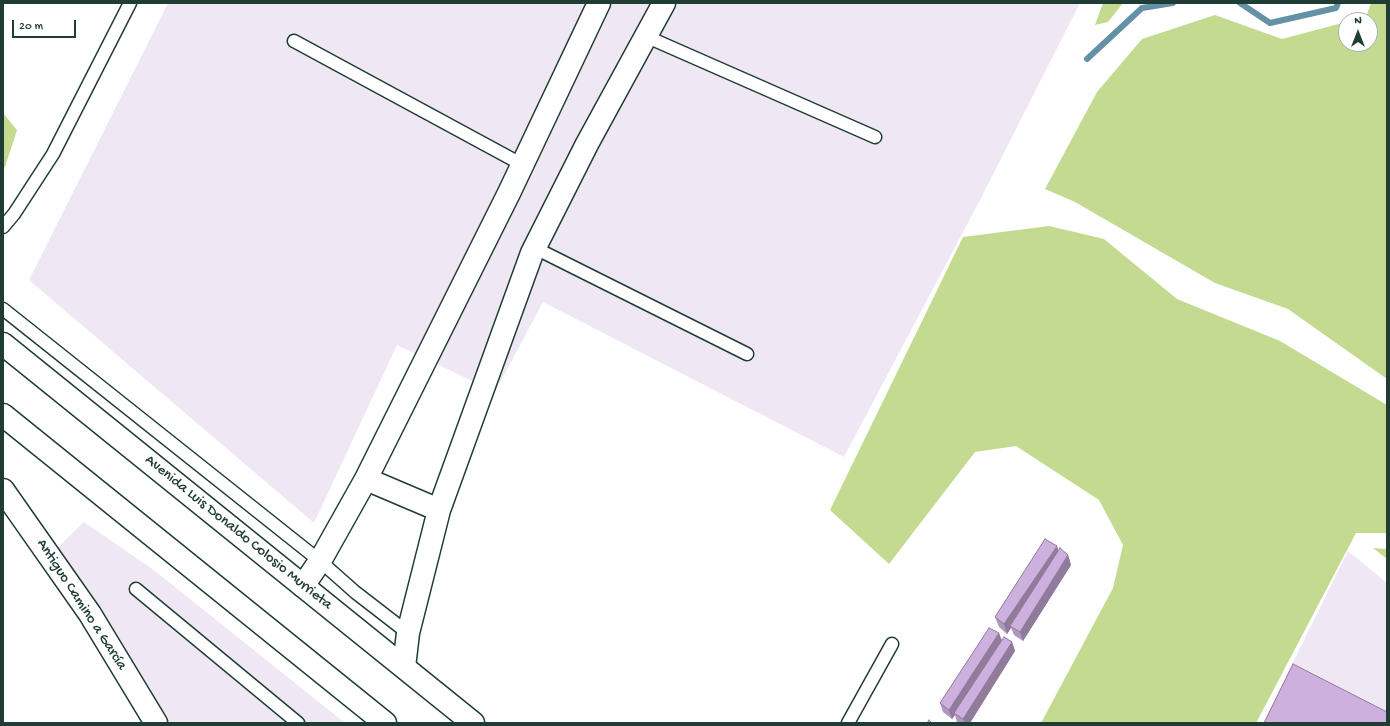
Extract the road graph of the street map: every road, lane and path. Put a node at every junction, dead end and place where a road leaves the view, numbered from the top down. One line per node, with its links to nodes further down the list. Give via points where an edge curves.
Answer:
1 (130, 3): 8 (lane, via 53,154)
2 (599, 3): 7 (street)
3 (664, 3): 4 (street)
4 (645, 36): 6 (lane); 9 (street)
5 (294, 41): 7 (lane)
6 (875, 137)
7 (523, 165): 14 (street)
8 (3, 227)
9 (535, 248): 12 (lane); 16 (street)
10 (3, 309): 17 (lane)
11 (3, 344): 18 (street, Avenida Luis Donaldo Colosio Murrieta)
12 (747, 354)
13 (3, 415): 25 (street)
14 (366, 480): 16 (street); 17 (street)
15 (3, 490): 23 (street, Antiguo Camino a García, via 90,614)
16 (439, 510): 20 (street)
17 (320, 561): 18 (street); 20 (lane)
18 (303, 586): 22 (street, Avenida Luis Donaldo Colosio Murrieta)
19 (136, 589): 24 (lane)
20 (408, 633): 22 (street)
21 (892, 644): 27 (lane)
22 (404, 667): 26 (street, Avenida Luis Donaldo Colosio Murrieta)
23 (156, 723)
24 (298, 723)
25 (385, 723)
26 (473, 723)
27 (848, 723)

